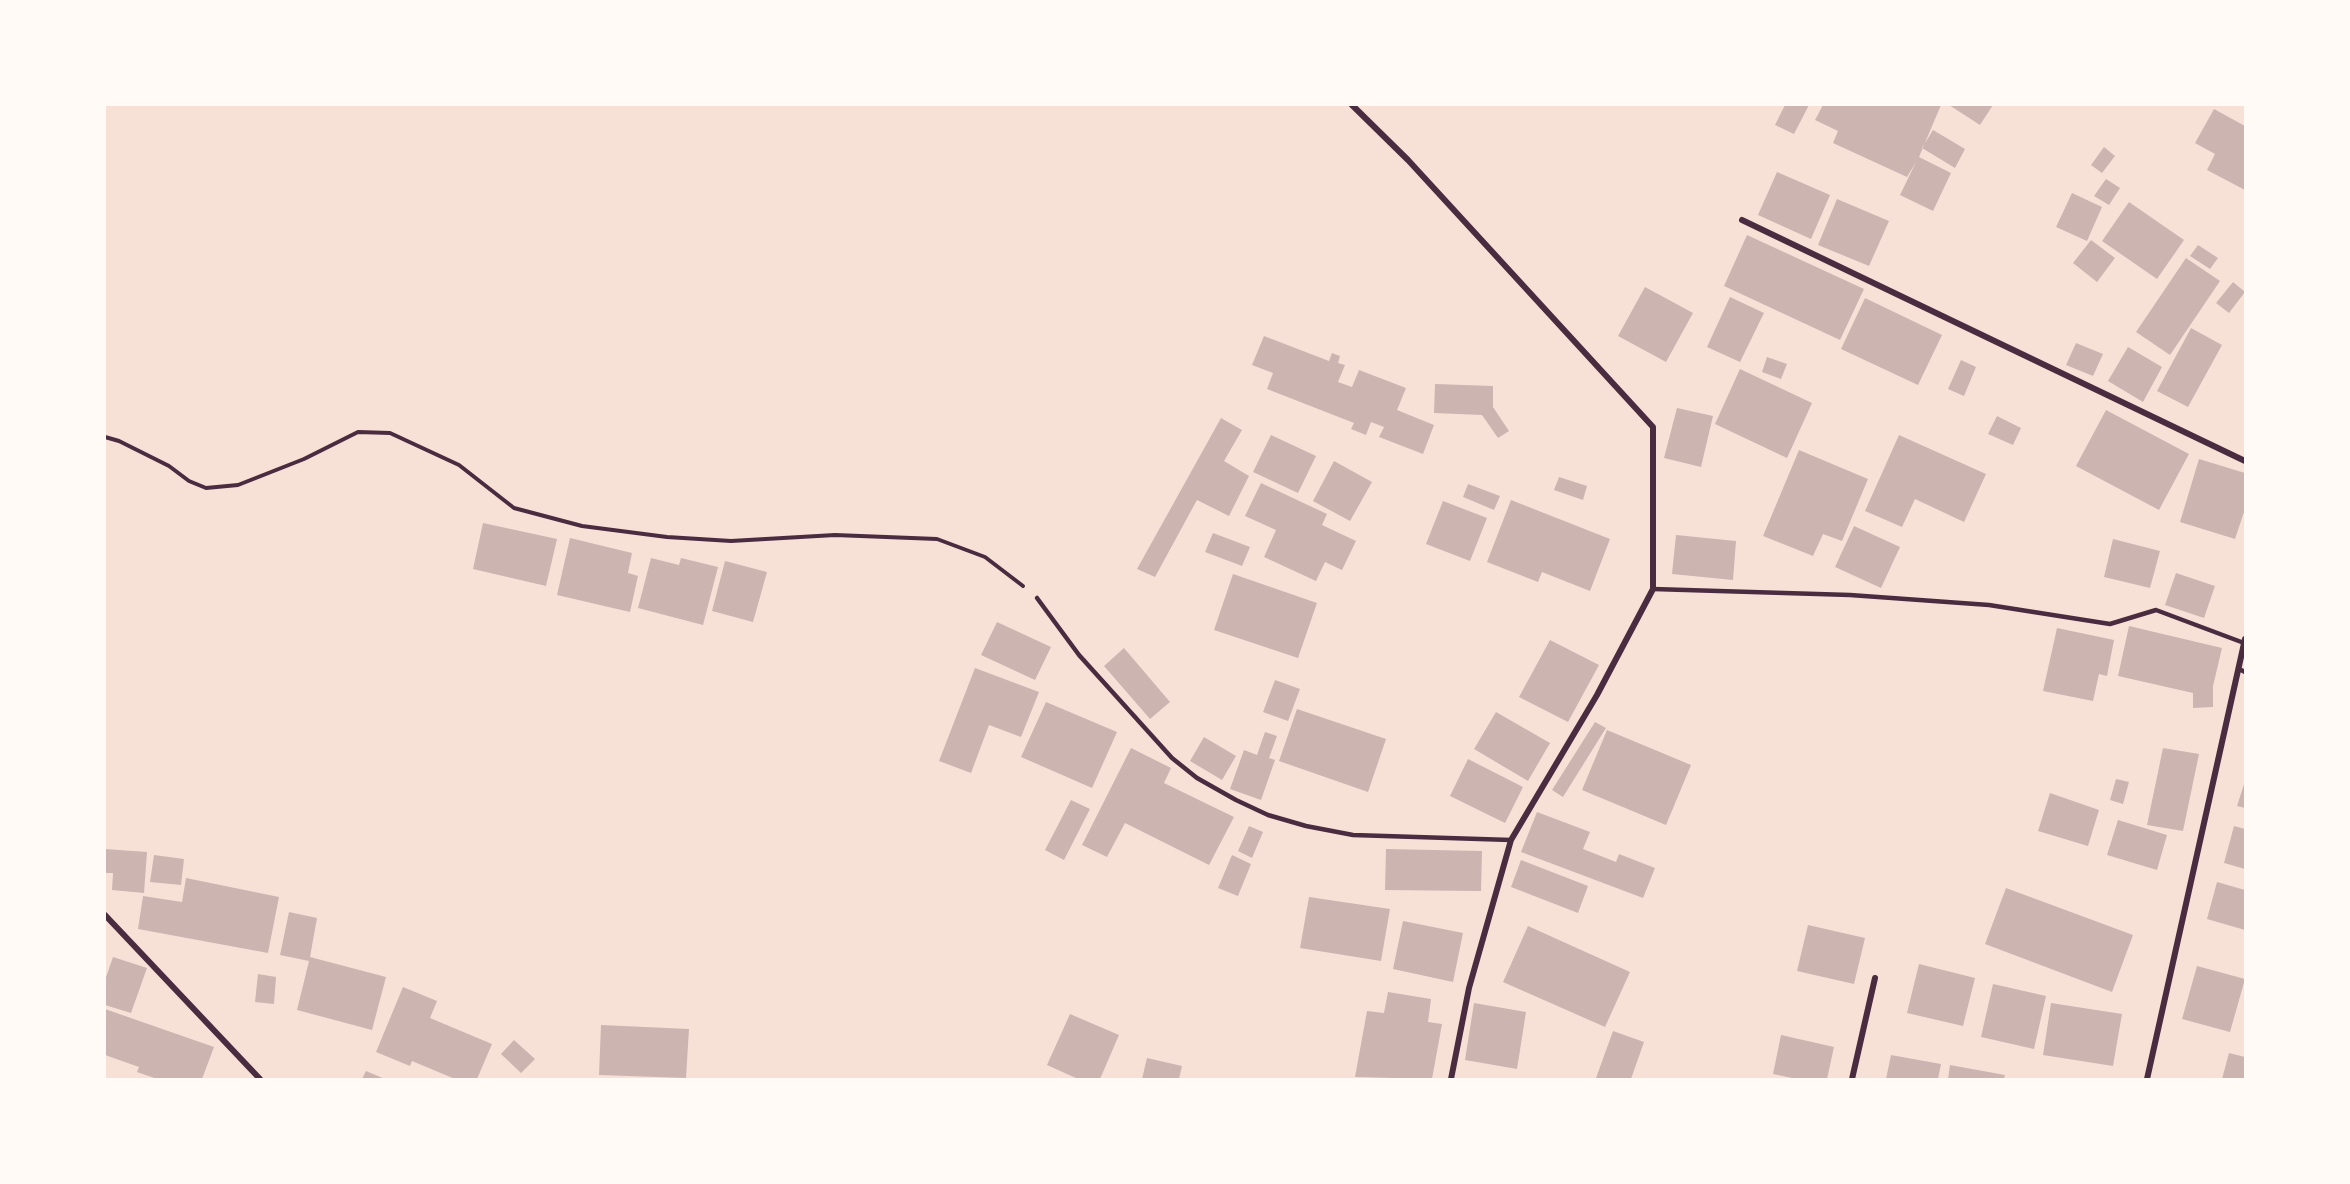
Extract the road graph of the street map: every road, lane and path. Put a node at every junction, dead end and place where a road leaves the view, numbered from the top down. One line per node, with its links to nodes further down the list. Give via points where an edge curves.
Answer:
1 (1352, 105): 5 (street, via 1408,160 1653,427)
2 (1742, 220): 4 (street)
3 (105, 437): 6 (path, via 206,488 238,485 358,432 390,433 459,465 514,508 582,526 731,541 835,535 937,539 985,557)
4 (2245, 461)
5 (1653, 590): 7 (lane, via 1850,595 1989,606 2110,624 2156,610); 9 (street, via 1597,695)
6 (1037, 598): 9 (lane, via 1079,655 1172,758 1197,778 1236,800 1268,815 1353,836)
7 (2245, 641): 8 (street)
8 (2242, 670): 15 (street)
9 (1511, 840): 13 (street, via 1468,988)
10 (105, 915): 12 (street)
11 (1875, 978): 14 (street)
12 (260, 1079)
13 (1450, 1079)
14 (1852, 1079)
15 (2148, 1079)

